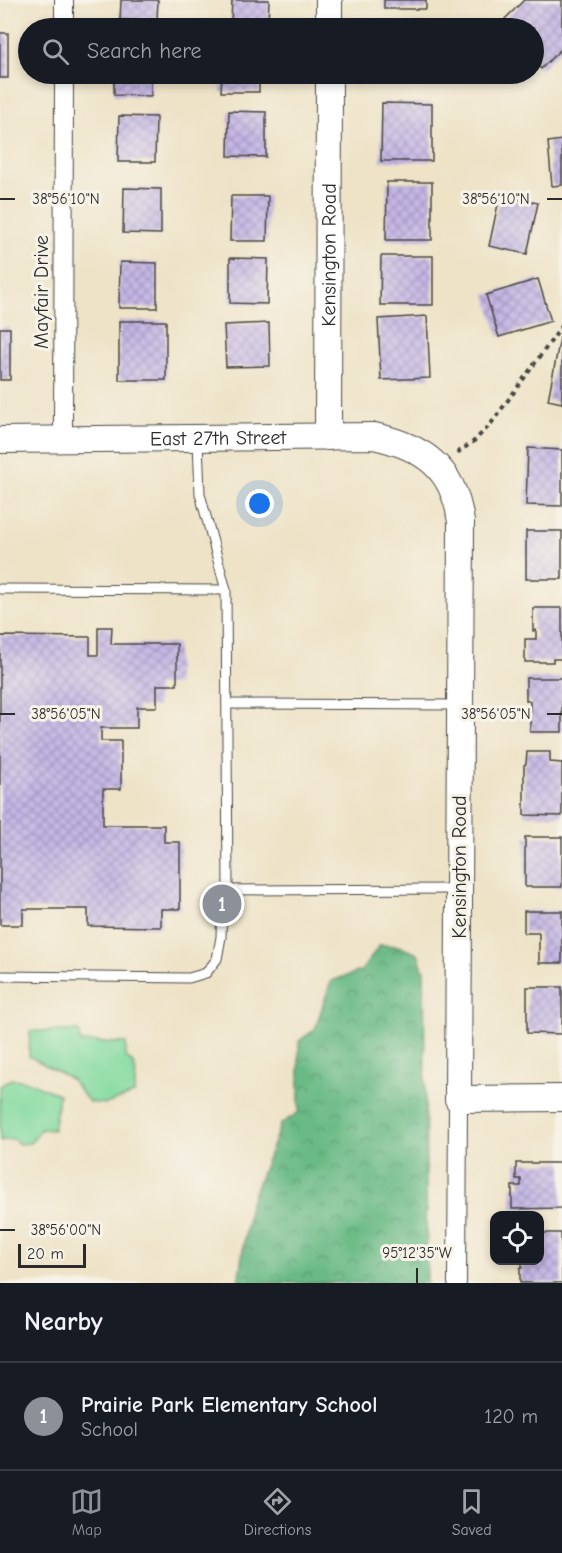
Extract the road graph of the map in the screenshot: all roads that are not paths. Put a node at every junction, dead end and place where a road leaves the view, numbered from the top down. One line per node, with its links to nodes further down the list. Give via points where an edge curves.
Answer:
1 (64, 0): 3 (street)
2 (329, 0): 4 (street)
3 (64, 18)
4 (329, 18)
5 (64, 84): 9 (street, Mayfair Drive)
6 (329, 84): 7 (street, Kensington Road)
7 (328, 437): 8 (street, East 27th Street); 11 (street, East 27th Street, via 374,436 393,440)
8 (198, 438): 9 (street, East 27th Street); 13 (lane, via 200,494)
9 (63, 439): 10 (street, East 27th Street)
10 (0, 440)
11 (430, 460): 15 (street, Kensington Road, via 451,485 461,522)
12 (0, 589): 13 (lane)
13 (226, 590): 14 (lane)
14 (227, 704): 15 (lane); 16 (lane)
15 (460, 705): 17 (street, Kensington Road)
16 (228, 890): 17 (lane); 18 (lane, via 222,904 217,959 206,973 189,978)
17 (459, 890): 20 (street, Kensington Road)
18 (0, 976)
19 (562, 1098): 20 (street)
20 (458, 1099): 21 (street, Kensington Road)
21 (457, 1283)

